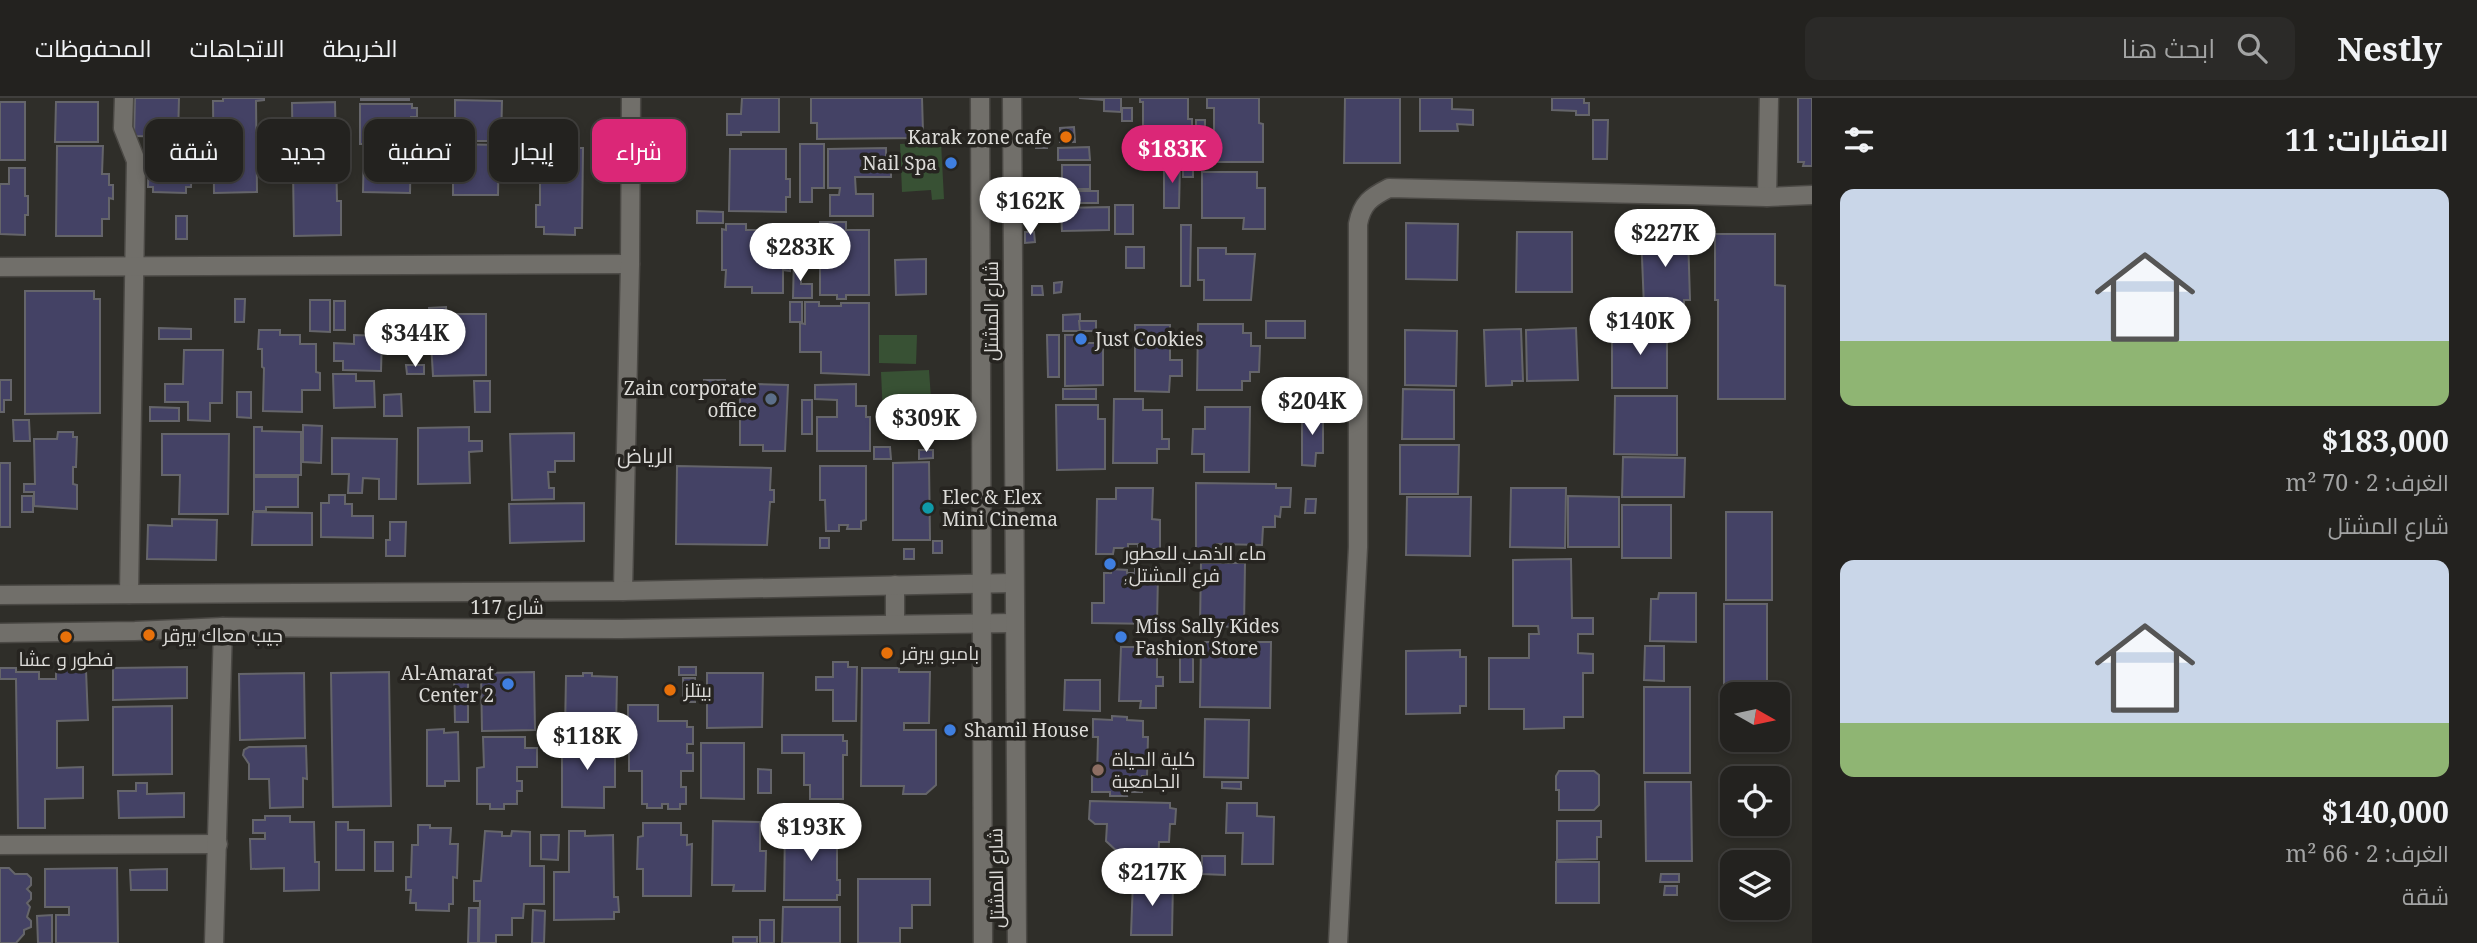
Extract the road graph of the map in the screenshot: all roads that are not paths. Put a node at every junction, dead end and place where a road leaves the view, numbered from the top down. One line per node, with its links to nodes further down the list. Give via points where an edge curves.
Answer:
1 (124, 98): 10 (street, via 123,128 136,161)
2 (631, 98): 8 (street)
3 (980, 98): 12 (street, شارع المشتل)
4 (1012, 98): 11 (street, شارع المشتل)
5 (1769, 98): 7 (street)
6 (1812, 195): 7 (street)
7 (1767, 197): 29 (street, via 1389,188 1371,196 1361,208 1358,547)
8 (630, 264): 10 (street); 14 (street)
9 (0, 267): 10 (street)
10 (135, 268): 15 (street)
11 (1013, 583): 12 (street, شارع 117); 19 (street, شارع المشتل)
12 (981, 584): 13 (street, شارع 117); 20 (street, شارع المشتل)
13 (895, 586): 14 (street, شارع 117); 18 (street)
14 (623, 591): 16 (street, شارع 117)
15 (129, 594): 16 (street, شارع 117); 17 (street, شارع 117)
16 (304, 594): 22 (street)
17 (0, 595)
18 (895, 623): 20 (street, شارع 117); 22 (street, شارع 117, via 621,629)
19 (1014, 623): 20 (street, شارع 117); 28 (street, شارع المشتل)
20 (981, 624): 27 (street, شارع المشتل)
21 (223, 627): 22 (street, شارع 117); 23 (street, شارع 117); 24 (street)
22 (305, 627)
23 (0, 633)
24 (218, 844): 25 (street); 26 (street)
25 (0, 845)
26 (214, 943)
27 (983, 943)
28 (1017, 943)
29 (1338, 943)

